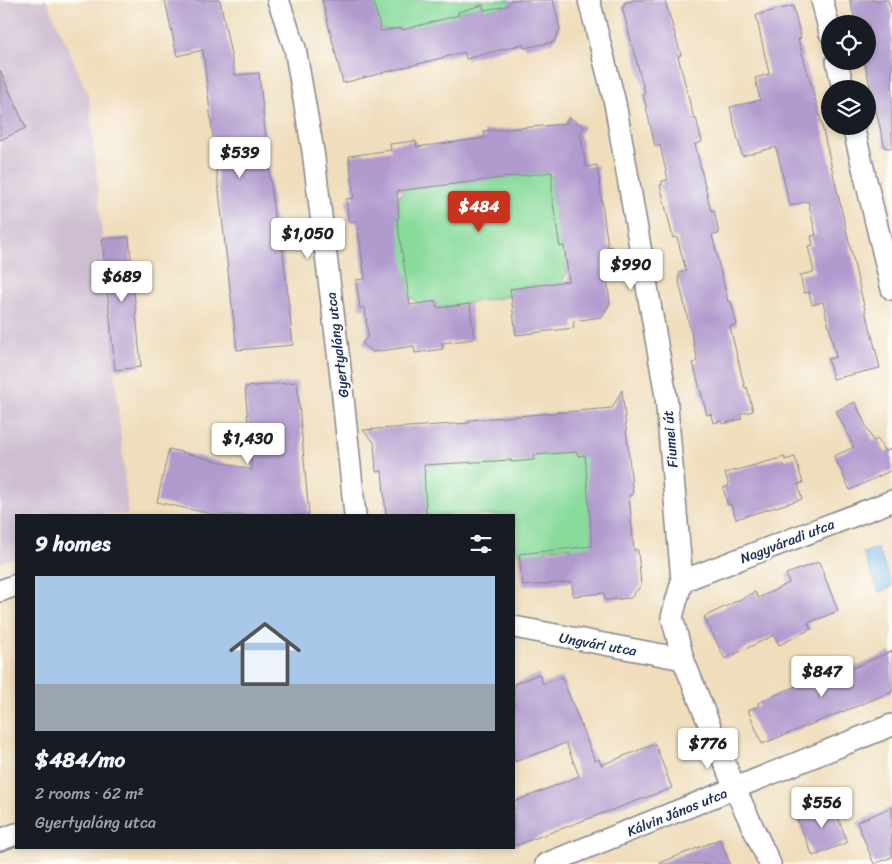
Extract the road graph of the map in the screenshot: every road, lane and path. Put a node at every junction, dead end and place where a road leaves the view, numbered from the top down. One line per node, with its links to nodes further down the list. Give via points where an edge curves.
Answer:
1 (278, 0): 8 (street, Gyertyaláng utca, via 295,48 313,151)
2 (589, 0): 9 (street, Fiumei út, via 615,103 656,330 666,396)
3 (822, 0): 4 (street)
4 (826, 15)
5 (855, 135): 6 (street)
6 (892, 289)
7 (892, 501): 9 (street, Nagyváradi utca)
8 (355, 514)
9 (682, 581): 15 (street, Fiumei út, via 672,618)
10 (15, 584): 11 (street)
11 (0, 591)
12 (515, 627): 13 (street, Ungvári utca)
13 (539, 633): 14 (street); 15 (street, Ungvári utca)
14 (515, 643)
15 (683, 660): 17 (street, Fiumei út)
16 (892, 725): 17 (street, Kálvin János utca)
17 (735, 789): 20 (street, Kálvin János utca); 21 (street, Fiumei út)
18 (15, 834): 19 (street)
19 (0, 840)
20 (546, 864)
21 (770, 864)

